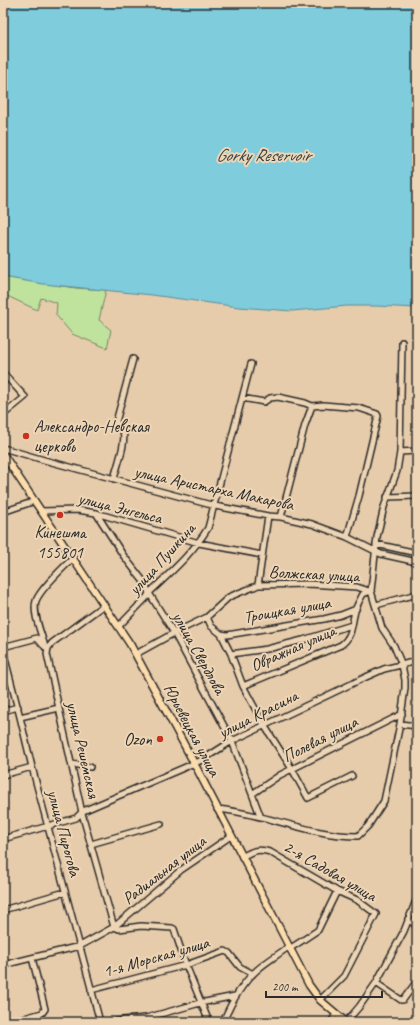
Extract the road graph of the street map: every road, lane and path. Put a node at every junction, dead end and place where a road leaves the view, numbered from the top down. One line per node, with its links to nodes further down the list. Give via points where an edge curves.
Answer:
1 (402, 342): 10 (street)
2 (133, 359): 12 (street, via 116,422 125,438)
3 (251, 364): 5 (street, улица Пушкина)
4 (3, 373): 7 (street, via 25,397)
5 (242, 398): 6 (street, via 264,402 278,397); 16 (street, улица Пушкина)
6 (312, 406): 21 (street); 22 (street, via 359,408 378,416)
7 (3, 415)
8 (3, 448): 12 (street, улица Аристарха Макарова)
9 (417, 451): 10 (street)
10 (400, 452): 14 (street, via 397,471)
11 (3, 454): 15 (main road, Юрьевецкая улица)
12 (114, 479): 16 (street, улица Аристарха Макарова)
13 (417, 496): 14 (street)
14 (387, 497): 24 (street)
15 (35, 501): 17 (main road, Юрьевецкая улица); 18 (street)
16 (215, 506): 20 (street, улица Аристарха Макарова); 23 (street, улица Пушкина, via 208,528)
17 (41, 511): 19 (street, улица Энгельса, via 78,510); 28 (main road, Юрьевецкая улица)
18 (3, 512)
19 (96, 513): 23 (street, улица Энгельса); 32 (street, улица Свердлова)
20 (268, 516): 21 (street, улица Аристарха Макарова); 27 (street)
21 (281, 517): 22 (street, улица Аристарха Макарова, via 312,524)
22 (348, 537): 25 (street, улица Аристарха Макарова)
23 (199, 543): 27 (street, улица Энгельса); 32 (street, улица Пушкина)
24 (376, 544): 25 (street); 26 (street)
25 (376, 552): 29 (street, улица Аристарха Макарова); 31 (street)
26 (417, 553)
27 (262, 555): 30 (street)
28 (73, 558): 34 (main road, Юрьевецкая улица); 43 (street, улица Решемская, via 36,602 36,616)
29 (417, 562)
30 (258, 584): 31 (street, Волжская улица, via 309,584 357,587); 37 (street, via 230,597)
31 (370, 591): 35 (street); 36 (street, Овражная улица, via 363,594)
32 (149, 593): 39 (street, улица Пушкина); 40 (street, улица Свердлова)
33 (417, 594): 35 (street, Волжская улица)
34 (104, 605): 39 (main road, Юрьевецкая улица); 45 (street, via 52,644)
35 (376, 605): 49 (street, via 382,628)
36 (356, 609): 38 (street, Овражная улица); 41 (street, Троицкая улица, via 324,619)
37 (207, 617): 40 (street); 41 (street, via 211,626)
38 (352, 625): 47 (street, via 267,649); 50 (street, Овражная улица, via 350,636 341,645)
39 (119, 626): 46 (main road, Юрьевецкая улица)
40 (174, 633): 46 (street); 59 (street, улица Свердлова)
41 (221, 634): 47 (street)
42 (3, 647): 43 (street, via 37,638)
43 (45, 647): 45 (street, улица Решемская)
44 (3, 651): 51 (street, улица Пирогова)
45 (47, 653): 52 (street, улица Решемская)
46 (136, 654): 60 (main road, Юрьевецкая улица)
47 (231, 654): 50 (street)
48 (417, 661): 49 (street, улица Красина)
49 (402, 665): 54 (street, via 405,680); 57 (street, улица Красина, via 384,669)
50 (243, 686): 57 (street)
51 (18, 707): 53 (street); 55 (street, улица Пирогова)
52 (59, 708): 55 (street); 61 (street, улица Решемская)
53 (3, 711)
54 (402, 714): 56 (street); 64 (street, Полевая улица)
55 (20, 717): 62 (street, улица Пирогова)
56 (400, 724): 58 (street); 70 (street, via 384,801 368,826 358,836 341,836)
57 (264, 725): 59 (street, улица Красина); 64 (street)
58 (417, 726)
59 (232, 741): 60 (street, улица Красина); 67 (street, улица Свердлова)
60 (194, 763): 68 (main road, Юрьевецкая улица); 69 (street, улица Красина)
61 (72, 764): 63 (street); 69 (street, улица Решемская)
62 (32, 767): 65 (street); 72 (street, улица Пирогова)
63 (90, 768)
64 (292, 769): 66 (street, via 310,799); 67 (street, Полевая улица)
65 (3, 776)
66 (352, 776)
67 (252, 794): 70 (street, улица Свердлова)
68 (217, 809): 70 (street); 73 (main road, Юрьевецкая улица)
69 (83, 811): 72 (street, улица Красина, via 76,818); 75 (street, улица Решемская)
70 (260, 816)
71 (161, 824): 75 (street)
72 (48, 827): 74 (street, улица Красина); 78 (street, улица Пирогова)
73 (231, 836): 76 (main road, Юрьевецкая улица); 83 (street, Радиальная улица, via 176,874)
74 (3, 839)
75 (91, 844): 83 (street, улица Решемская)
76 (242, 857): 77 (street, 2-я Садовая улица, via 261,849 270,852); 85 (main road, Юрьевецкая улица)
77 (337, 890): 85 (street, via 318,930); 94 (street, 2-я Садовая улица, via 376,914 344,976)
78 (65, 892): 80 (street); 84 (street, улица Пирогова)
79 (417, 898): 81 (street)
80 (3, 910)
81 (408, 920): 82 (street); 91 (street)
82 (417, 926)
83 (114, 927): 84 (street, Радиальная улица); 88 (street, via 174,929)
84 (80, 946): 86 (street, Радиальная улица); 92 (street, улица Пирогова)
85 (288, 948): 89 (street); 94 (main road, Юрьевецкая улица, via 308,985)
86 (32, 958): 87 (street, Радиальная улица); 97 (street, via 45,1009 42,1013)
87 (3, 965)
88 (186, 965): 89 (street, 1-я Морская улица, via 228,951 240,967); 92 (street, 1-я Морская улица); 95 (street)
89 (253, 974): 93 (street)
90 (417, 981): 91 (street, via 403,1000)
91 (376, 983): 103 (street)
92 (92, 990): 98 (street, улица Пирогова)
93 (236, 996): 95 (street); 101 (street)
94 (320, 1000): 96 (main road, Юрьевецкая улица)
95 (200, 1003): 99 (street, via 146,1018); 100 (street)
96 (336, 1014): 102 (street); 103 (main road, Юрьевецкая улица)
97 (10, 1022)
98 (100, 1022)
99 (115, 1022)
100 (209, 1022)
101 (223, 1022)
102 (332, 1022)
103 (346, 1022)

